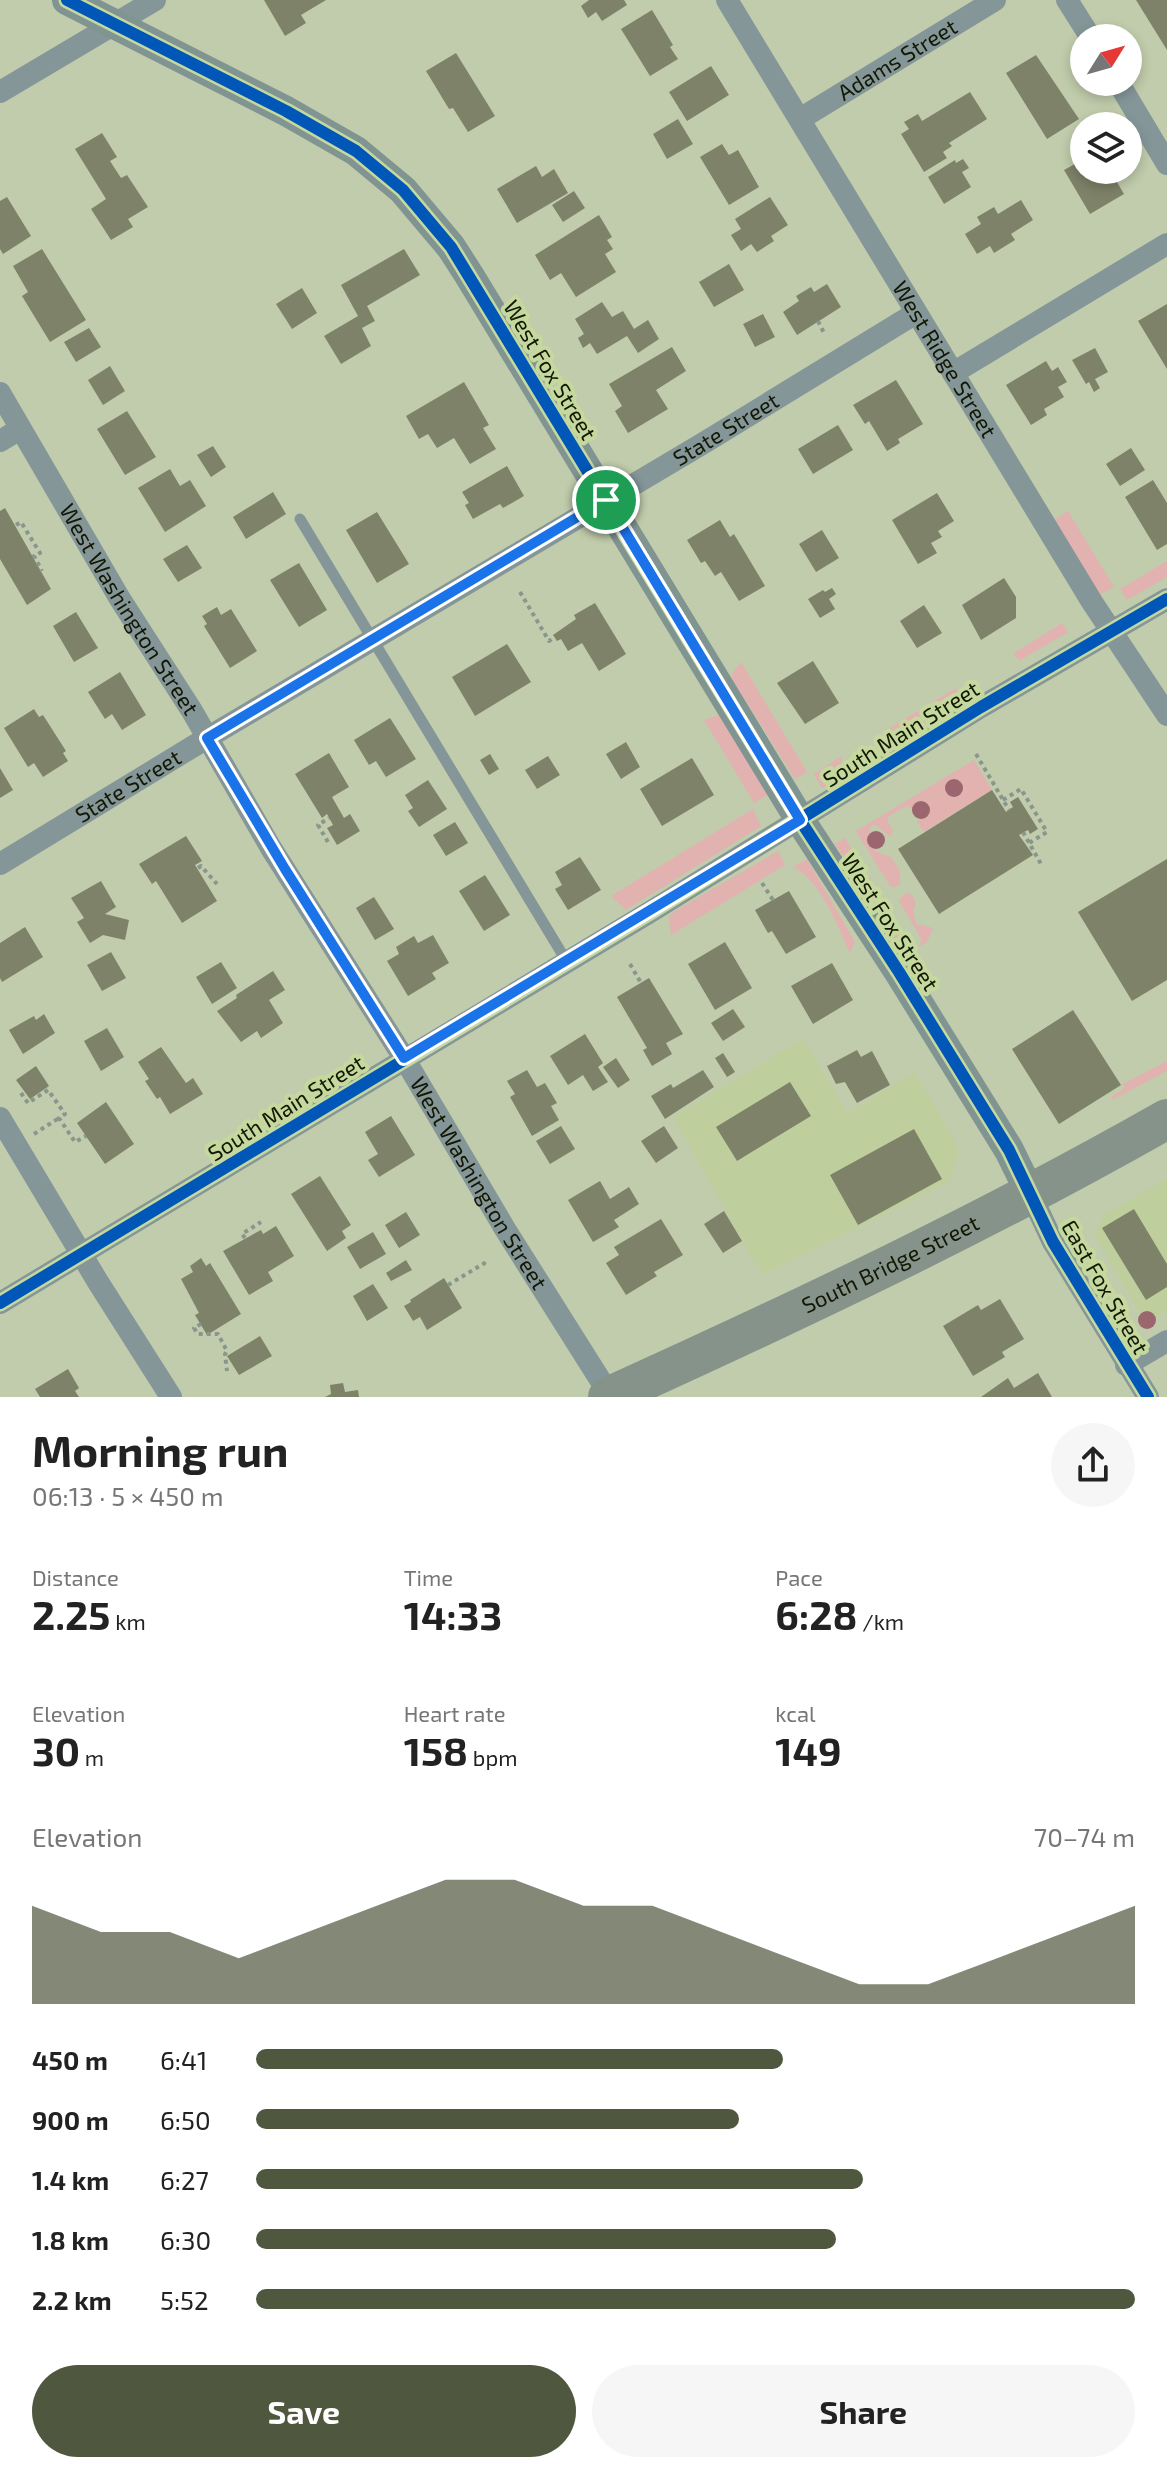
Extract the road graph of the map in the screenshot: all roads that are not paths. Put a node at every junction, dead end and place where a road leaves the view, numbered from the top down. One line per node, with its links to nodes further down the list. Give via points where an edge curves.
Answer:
1 (67, 0): 6 (street, West Fox Street)
2 (155, 0): 6 (street)
3 (727, 0): 10 (street, West Ridge Street)
4 (995, 0): 10 (street, Adams Street)
5 (1067, 0): 7 (street)
6 (116, 24): 8 (street); 18 (street, West Fox Street, via 356,151 403,190 451,247)
7 (1082, 24)
8 (0, 92)
9 (1126, 96): 11 (street)
10 (800, 119): 13 (street, West Ridge Street)
11 (1167, 164)
12 (1167, 244): 14 (street)
13 (916, 313): 14 (street, West Ridge Street); 18 (street, State Street)
14 (953, 373): 21 (street, West Ridge Street)
15 (0, 393): 16 (street, West Washington Street)
16 (20, 429): 17 (street); 24 (street, West Washington Street)
17 (0, 441)
18 (606, 500): 22 (street, State Street); 25 (street, West Fox Street)
19 (300, 519): 22 (lane)
20 (1167, 599): 21 (street, South Main Street)
21 (1112, 632): 23 (street, West Ridge Street); 25 (street, South Main Street)
22 (373, 639): 24 (street, State Street); 27 (lane)
23 (1167, 715)
24 (207, 738): 26 (street, State Street); 28 (street, West Washington Street)
25 (800, 820): 27 (street, South Main Street); 31 (street, West Fox Street, via 1009,1150)
26 (0, 864)
27 (567, 962): 28 (street, South Main Street)
28 (404, 1058): 32 (street, South Main Street); 37 (street, West Washington Street)
29 (0, 1118): 32 (street)
30 (1167, 1119): 31 (highway, South Bridge Street)
31 (1031, 1195): 35 (street, East Fox Street); 37 (highway, South Bridge Street, via 809,1306)
32 (82, 1255): 33 (street, South Main Street); 36 (street)
33 (0, 1303)
34 (1167, 1341): 35 (street)
35 (1126, 1365): 38 (street, East Fox Street)
36 (171, 1397)
37 (610, 1397)
38 (1148, 1397)

